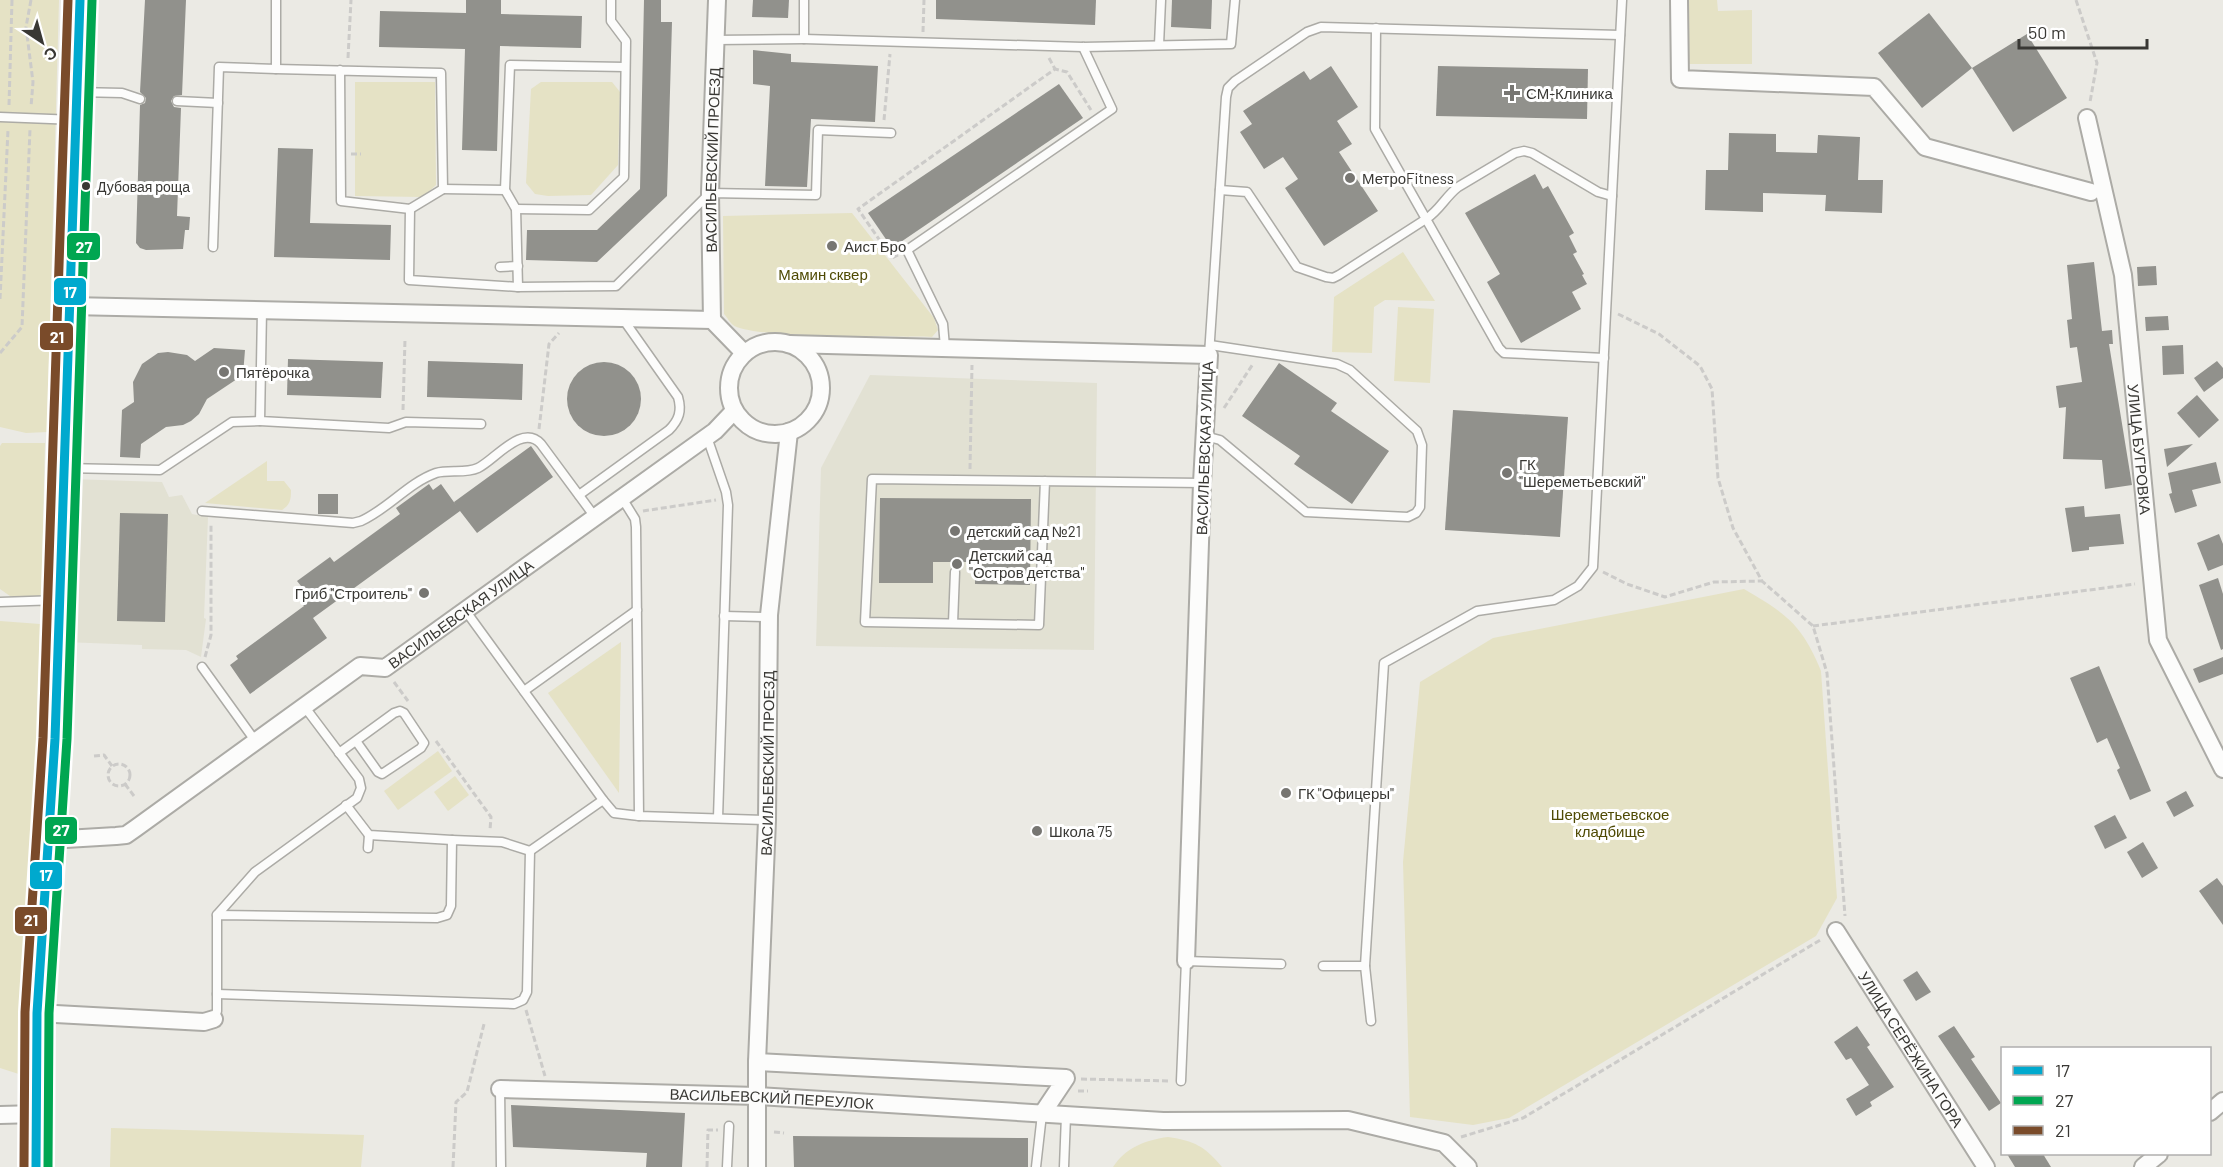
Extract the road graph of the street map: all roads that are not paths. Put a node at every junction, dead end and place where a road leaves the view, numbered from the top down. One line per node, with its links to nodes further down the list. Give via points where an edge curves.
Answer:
1 (80, 0): 19 (street)
2 (276, 0): 17 (lane)
3 (611, 0): 16 (lane, via 611,21 626,41)
4 (717, 0): 13 (street, ВАСИЛЬЕВСКИЙ ПРОЕЗД)
5 (804, 0): 12 (lane)
6 (1161, 0): 14 (lane)
7 (1235, 0): 14 (lane, via 1231,44)
8 (1623, 0): 11 (lane)
9 (1679, 0): 30 (street, via 1680,79 1874,87 1925,147)
10 (1376, 28): 11 (lane); 29 (lane, via 1314,28 1228,87); 35 (lane, via 1375,129)
11 (1620, 35): 32 (lane)
12 (804, 39): 13 (lane); 15 (lane)
13 (714, 40): 31 (street, ВАСИЛЬЕВСКИЙ ПРОЕЗД)
14 (1159, 45): 15 (lane)
15 (1083, 47): 45 (lane, via 1112,109 908,250 943,324)
16 (626, 67): 28 (lane, via 510,65); 34 (lane, via 624,177 589,210)
17 (276, 69): 18 (lane); 22 (lane, via 219,67)
18 (343, 70): 27 (lane, via 441,73); 33 (lane, via 341,201)
19 (77, 92): 20 (lane, via 122,93); 25 (street)
20 (140, 99)
21 (177, 101): 22 (lane)
22 (218, 103): 36 (lane)
23 (4, 117): 25 (lane)
24 (2087, 118): 76 (street, УЛИЦА БУГРОВКА, via 2123,275 2158,640)
25 (76, 120): 40 (street)
26 (887, 133): 31 (lane, via 818,130 816,195)
27 (443, 189): 28 (lane); 33 (lane)
28 (505, 190): 34 (lane)
29 (1220, 190): 35 (lane, via 1247,192 1298,267 1333,278); 46 (lane)
30 (2091, 192)
31 (710, 193): 39 (lane, via 616,286); 43 (street, ВАСИЛЬЕВСКИЙ ПРОЕЗД)
32 (1612, 196): 35 (lane, via 1524,151 1458,187); 48 (lane)
33 (410, 209): 39 (lane, via 409,280)
34 (516, 209): 37 (lane)
35 (1426, 219): 48 (lane, via 1504,353)
36 (213, 247)
37 (518, 266): 38 (lane); 39 (lane)
38 (500, 267)
39 (518, 287)
40 (70, 306): 41 (street); 55 (street)
41 (262, 310): 42 (street); 50 (lane)
42 (623, 318): 43 (street); 58 (lane, via 673,389 681,407 669,430)
43 (712, 320): 47 (street)
44 (789, 344): 45 (street, ВАСИЛЬЕВСКАЯ УЛИЦА); 47 (street, via 773,342); 52 (street, via 812,360 821,387 813,414)
45 (945, 346): 46 (street, ВАСИЛЬЕВСКАЯ УЛИЦА)
46 (1210, 350): 53 (street, ВАСИЛЬЕВСКАЯ УЛИЦА); 53 (lane, via 1261,352 1344,366 1417,431 1422,445 1420,507 1408,517 1306,512 1220,440)
47 (744, 353): 49 (street, via 729,381)
48 (1604, 358): 92 (lane, via 1593,567 1578,586 1554,600 1477,611 1384,663)
49 (735, 411): 52 (street, via 758,432); 54 (street, ВАСИЛЬЕВСКАЯ УЛИЦА)
50 (260, 422): 51 (lane, via 389,428 406,422); 55 (lane, via 232,422 160,470)
51 (481, 424)
52 (789, 432): 68 (street, ВАСИЛЬЕВСКИЙ ПРОЕЗД)
53 (1205, 436): 57 (street, ВАСИЛЬЕВСКАЯ УЛИЦА)
54 (707, 437): 59 (street, ВАСИЛЬЕВСКАЯ УЛИЦА); 67 (lane, via 727,498)
55 (64, 468): 63 (street)
56 (1045, 481): 57 (lane); 69 (lane, via 1039,625); 69 (lane, via 872,478 865,622)
57 (1202, 483): 89 (street, ВАСИЛЬЕВСКАЯ УЛИЦА)
58 (579, 495): 60 (lane, via 538,441 528,438 516,441 477,469 437,473 414,484 361,521); 61 (lane)
59 (621, 498): 61 (street, ВАСИЛЬЕВСКАЯ УЛИЦА); 66 (lane, via 636,527)
60 (201, 511)
61 (595, 517): 65 (street, ВАСИЛЬЕВСКАЯ УЛИЦА)
62 (955, 572): 69 (lane)
63 (59, 600): 64 (lane); 83 (street)
64 (0, 602)
65 (465, 610): 71 (lane); 72 (street, ВАСИЛЬЕВСКАЯ УЛИЦА, via 384,668 360,666)
66 (637, 610): 71 (lane); 79 (lane)
67 (724, 616): 68 (lane); 80 (lane)
68 (769, 618): 81 (street, ВАСИЛЬЕВСКИЙ ПРОЕЗД)
69 (953, 623)
70 (202, 667): 74 (lane)
71 (524, 691): 77 (lane)
72 (304, 706): 74 (street, ВАСИЛЬЕВСКАЯ УЛИЦА); 75 (lane)
73 (356, 741): 73 (lane, via 382,774 424,743 400,711); 75 (lane)
74 (256, 742): 83 (street, ВАСИЛЬЕВСКАЯ УЛИЦА, via 126,835)
75 (339, 753): 78 (lane, via 359,779 361,788 357,798)
76 (2223, 769)
77 (603, 800): 79 (lane, via 614,813); 86 (lane)
78 (346, 805): 82 (lane); 87 (lane, via 255,872)
79 (639, 816): 80 (lane)
80 (718, 818): 81 (lane)
81 (767, 820): 97 (street, ВАСИЛЬЕВСКИЙ ПРОЕЗД)
82 (369, 835): 84 (lane); 85 (lane)
83 (49, 840): 94 (street)
84 (452, 840): 86 (lane, via 502,842); 87 (lane, via 451,906 447,915)
85 (368, 848)
86 (530, 851): 93 (lane, via 527,992 514,1004)
87 (217, 915): 93 (lane)
88 (1836, 931): 116 (street, УЛИЦА СЕРЁЖИНА ГОРА)
89 (1186, 961): 90 (lane); 98 (lane)
90 (1281, 964)
91 (1323, 966): 92 (lane)
92 (1365, 966): 96 (lane)
93 (217, 994): 95 (lane)
94 (37, 1013): 95 (street, via 204,1022); 103 (street)
95 (214, 1019)
96 (1371, 1021)
97 (757, 1062): 100 (street, ВАСИЛЬЕВСКИЙ ПРОЕЗД); 104 (street, via 1066,1078)
98 (1181, 1081)
99 (500, 1089): 100 (street, ВАСИЛЬЕВСКИЙ ПЕРЕУЛОК); 110 (lane)
100 (757, 1096): 104 (street, ВАСИЛЬЕВСКИЙ ПЕРЕУЛОК); 112 (street, ВАСИЛЬЕВСКИЙ ПРОЕЗД)
101 (2223, 1101): 102 (street)
102 (2211, 1111)
103 (37, 1114): 105 (street); 109 (street)
104 (1042, 1114): 106 (street, ВАСИЛЬЕВСКИЙ ПЕРЕУЛОК); 113 (lane)
105 (0, 1115)
106 (1066, 1116): 114 (lane); 115 (street, ВАСИЛЬЕВСКИЙ ПЕРЕУЛОК, via 1163,1121 1348,1120 1444,1143)
107 (729, 1126): 111 (lane)
108 (2158, 1155): 117 (street)
109 (36, 1167)
110 (501, 1167)
111 (728, 1167)
112 (757, 1167)
113 (1036, 1167)
114 (1064, 1167)
115 (1468, 1167)
116 (1986, 1167)
117 (2143, 1167)

